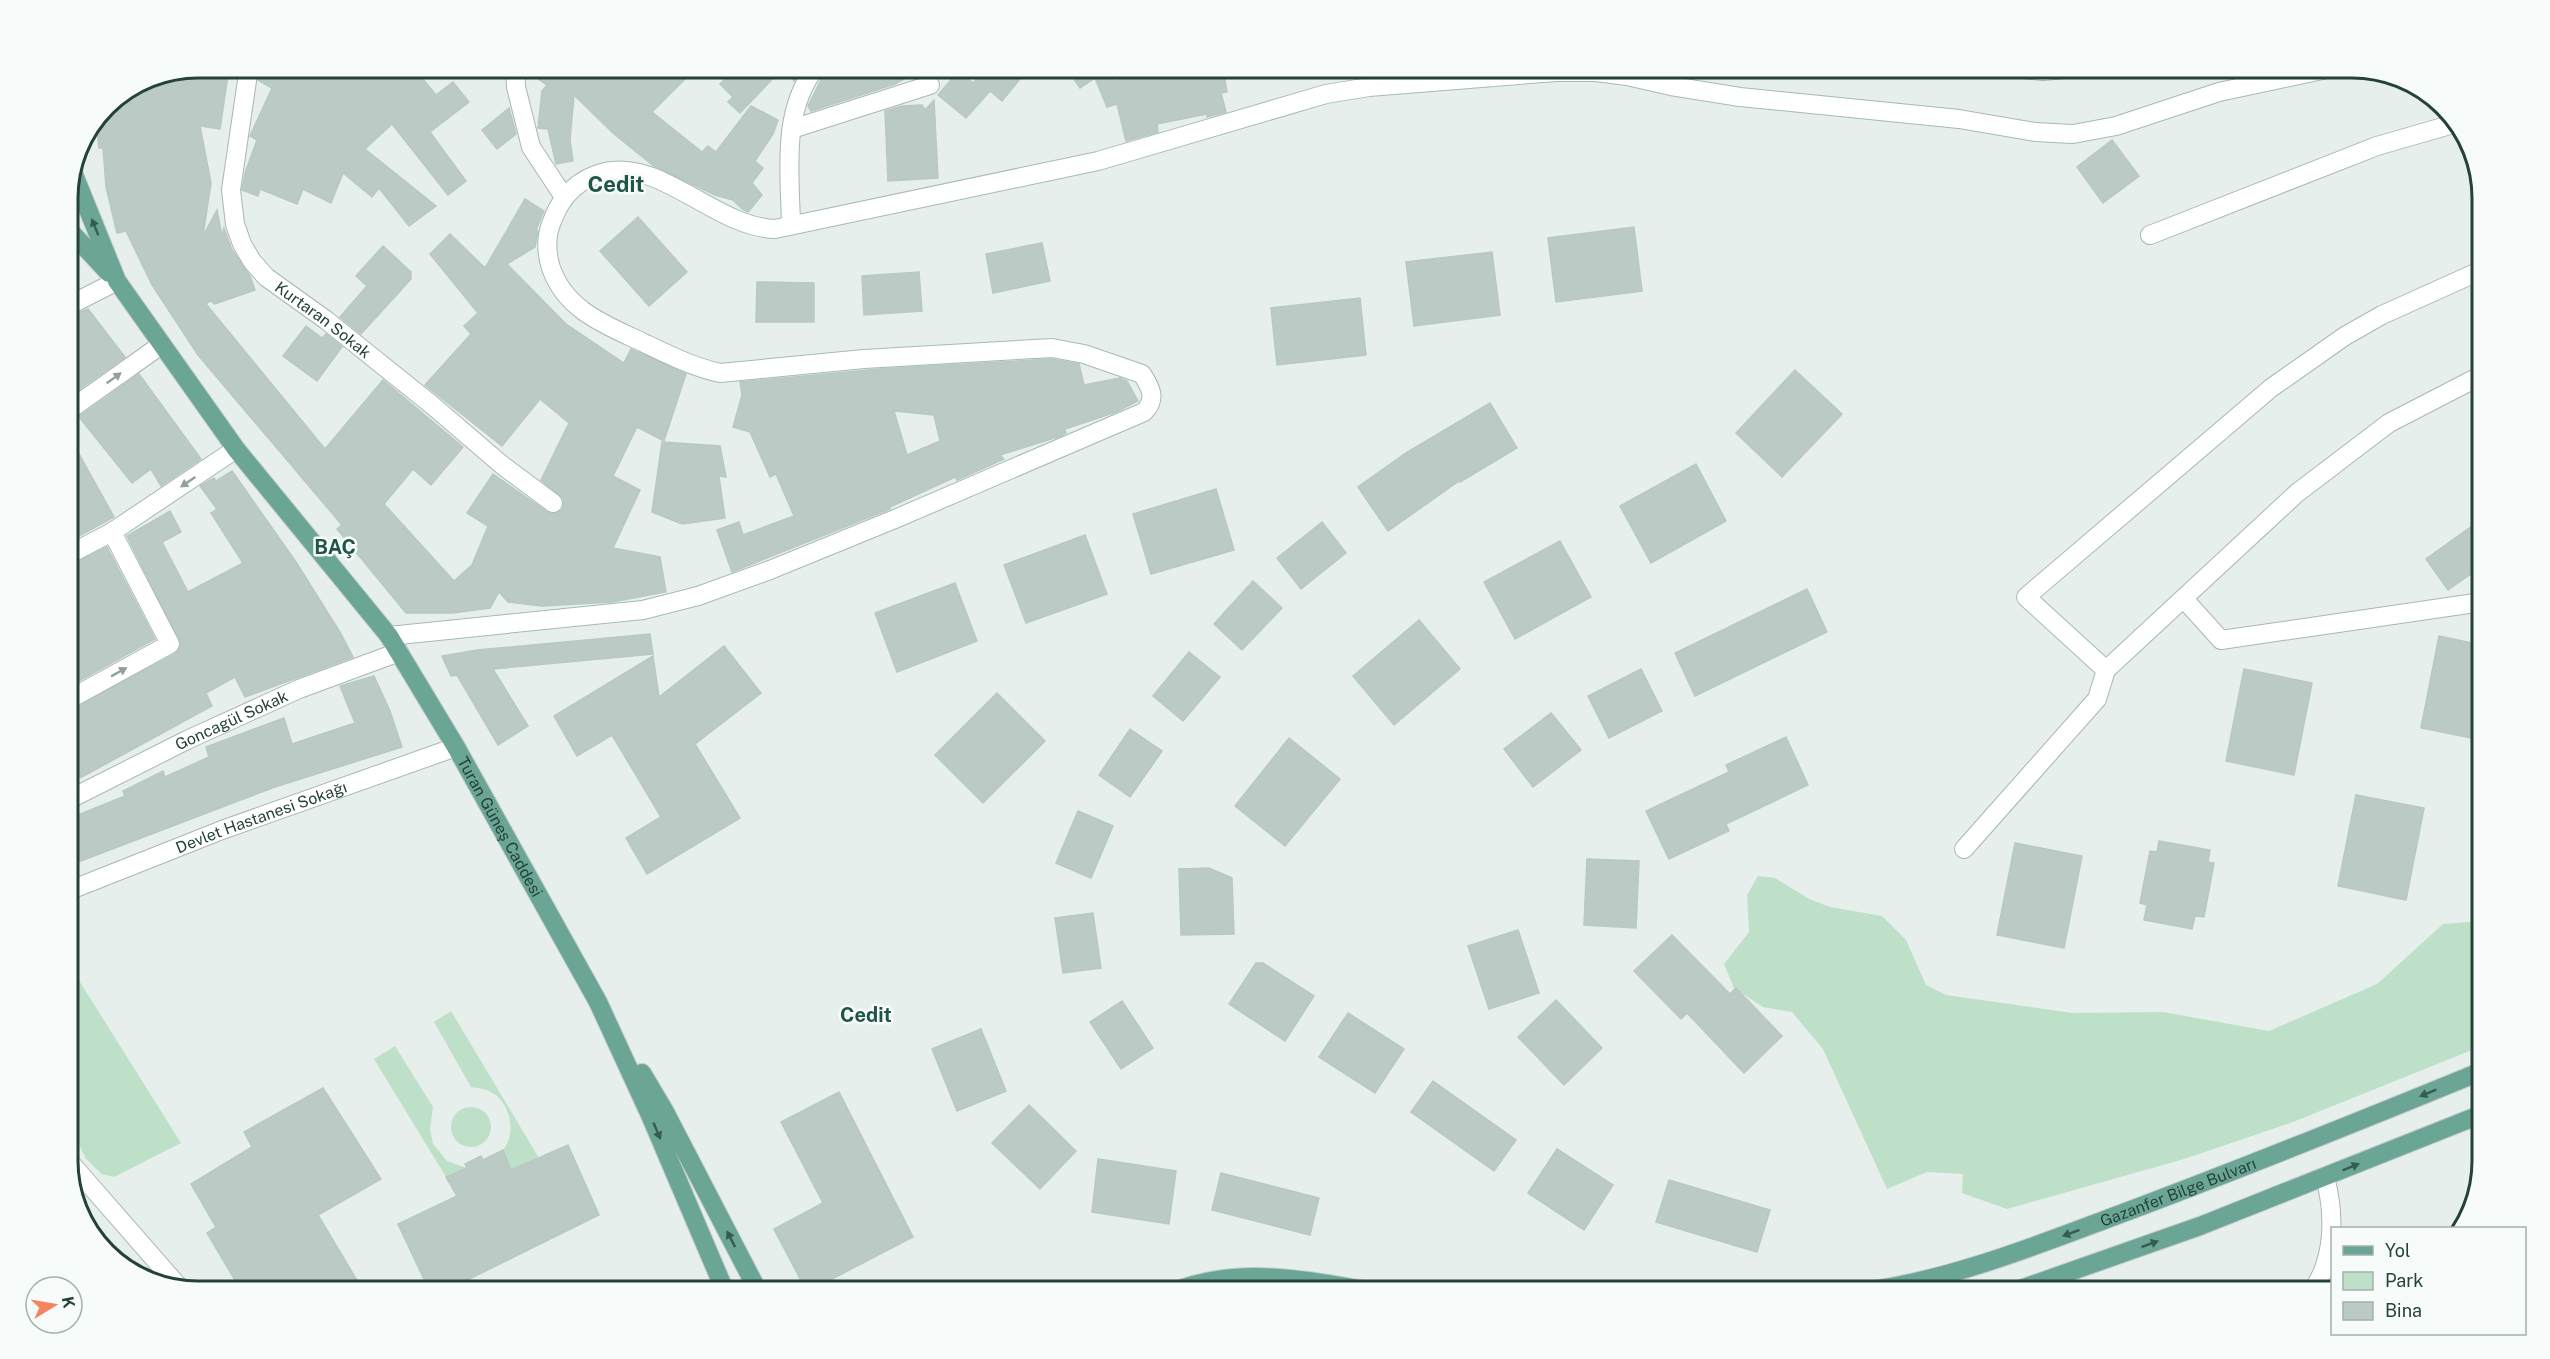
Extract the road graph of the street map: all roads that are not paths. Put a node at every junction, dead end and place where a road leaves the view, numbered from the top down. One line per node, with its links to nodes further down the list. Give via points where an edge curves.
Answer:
1 (248, 78): 22 (street, Kurtaran Sokak, via 231,190 235,224 252,261 266,277 326,320)
2 (516, 78): 11 (street, via 531,147)
3 (808, 78): 9 (street, via 799,96)
4 (1481, 78): 12 (street, via 1326,94 1098,161)
5 (1636, 78): 6 (street, via 1740,97 2073,134 2116,126 2219,92)
6 (2287, 78)
7 (930, 85): 9 (street)
8 (2448, 126): 13 (street, via 2377,146)
9 (792, 129): 12 (street)
10 (79, 186): 16 (main road, one-way to 10)
11 (564, 197): 12 (street, via 584,180 623,170 643,173 750,226 775,229); 27 (street, via 550,225 547,243 549,262 561,290 594,319 702,369 720,373 864,359 1052,348 1084,354 1142,374 1153,394 1151,405 1144,412 1020,467 698,596 643,610)
12 (791, 225)
13 (2150, 236)
14 (78, 240): 16 (main road)
15 (2472, 274): 29 (street, via 2382,315 2281,382 2026,597)
16 (117, 281): 17 (street); 18 (main road, Turan Güneş Caddesi)
17 (78, 301)
18 (161, 345): 20 (street, one-way to 18); 21 (main road, Turan Güneş Caddesi)
19 (2472, 380): 25 (street, via 2389,423 2297,493)
20 (78, 404)
21 (236, 449): 23 (street, one-way to 23); 27 (main road, Turan Güneş Caddesi)
22 (553, 503)
23 (112, 532): 24 (street); 30 (street, one-way to 23, via 170,644)
24 (78, 550)
25 (2184, 599): 26 (street, via 2221,640); 29 (street)
26 (2472, 603)
27 (389, 636): 28 (main road, Turan Güneş Caddesi)
28 (399, 652): 31 (main road, Turan Güneş Caddesi); 32 (street, Goncagül Sokak, via 299,689)
29 (2106, 670): 33 (street, via 2097,699)
30 (78, 695)
31 (456, 747): 34 (street, Devlet Hastanesi Sokağı, via 212,834); 35 (main road, Turan Güneş Caddesi)
32 (78, 795)
33 (1964, 849)
34 (78, 887)
35 (598, 1002): 41 (main road, Turan Güneş Caddesi, one-way to 41); 42 (main road, Turan Güneş Caddesi, one-way to 35, via 664,1110)
36 (2472, 1075): 45 (main road, Gazanfer Bilge Bulvarı, one-way to 45, via 2234,1172 2040,1244)
37 (2472, 1118): 39 (main road, one-way to 37)
38 (78, 1172): 40 (street)
39 (2325, 1178): 46 (main road, one-way to 39); 47 (street, via 2331,1214 2328,1253)
40 (170, 1278)
41 (721, 1281)
42 (752, 1281)
43 (1210, 1281): 44 (main road, via 1276,1276)
44 (1305, 1281)
45 (1917, 1281)
46 (2046, 1281)
47 (2318, 1281)

